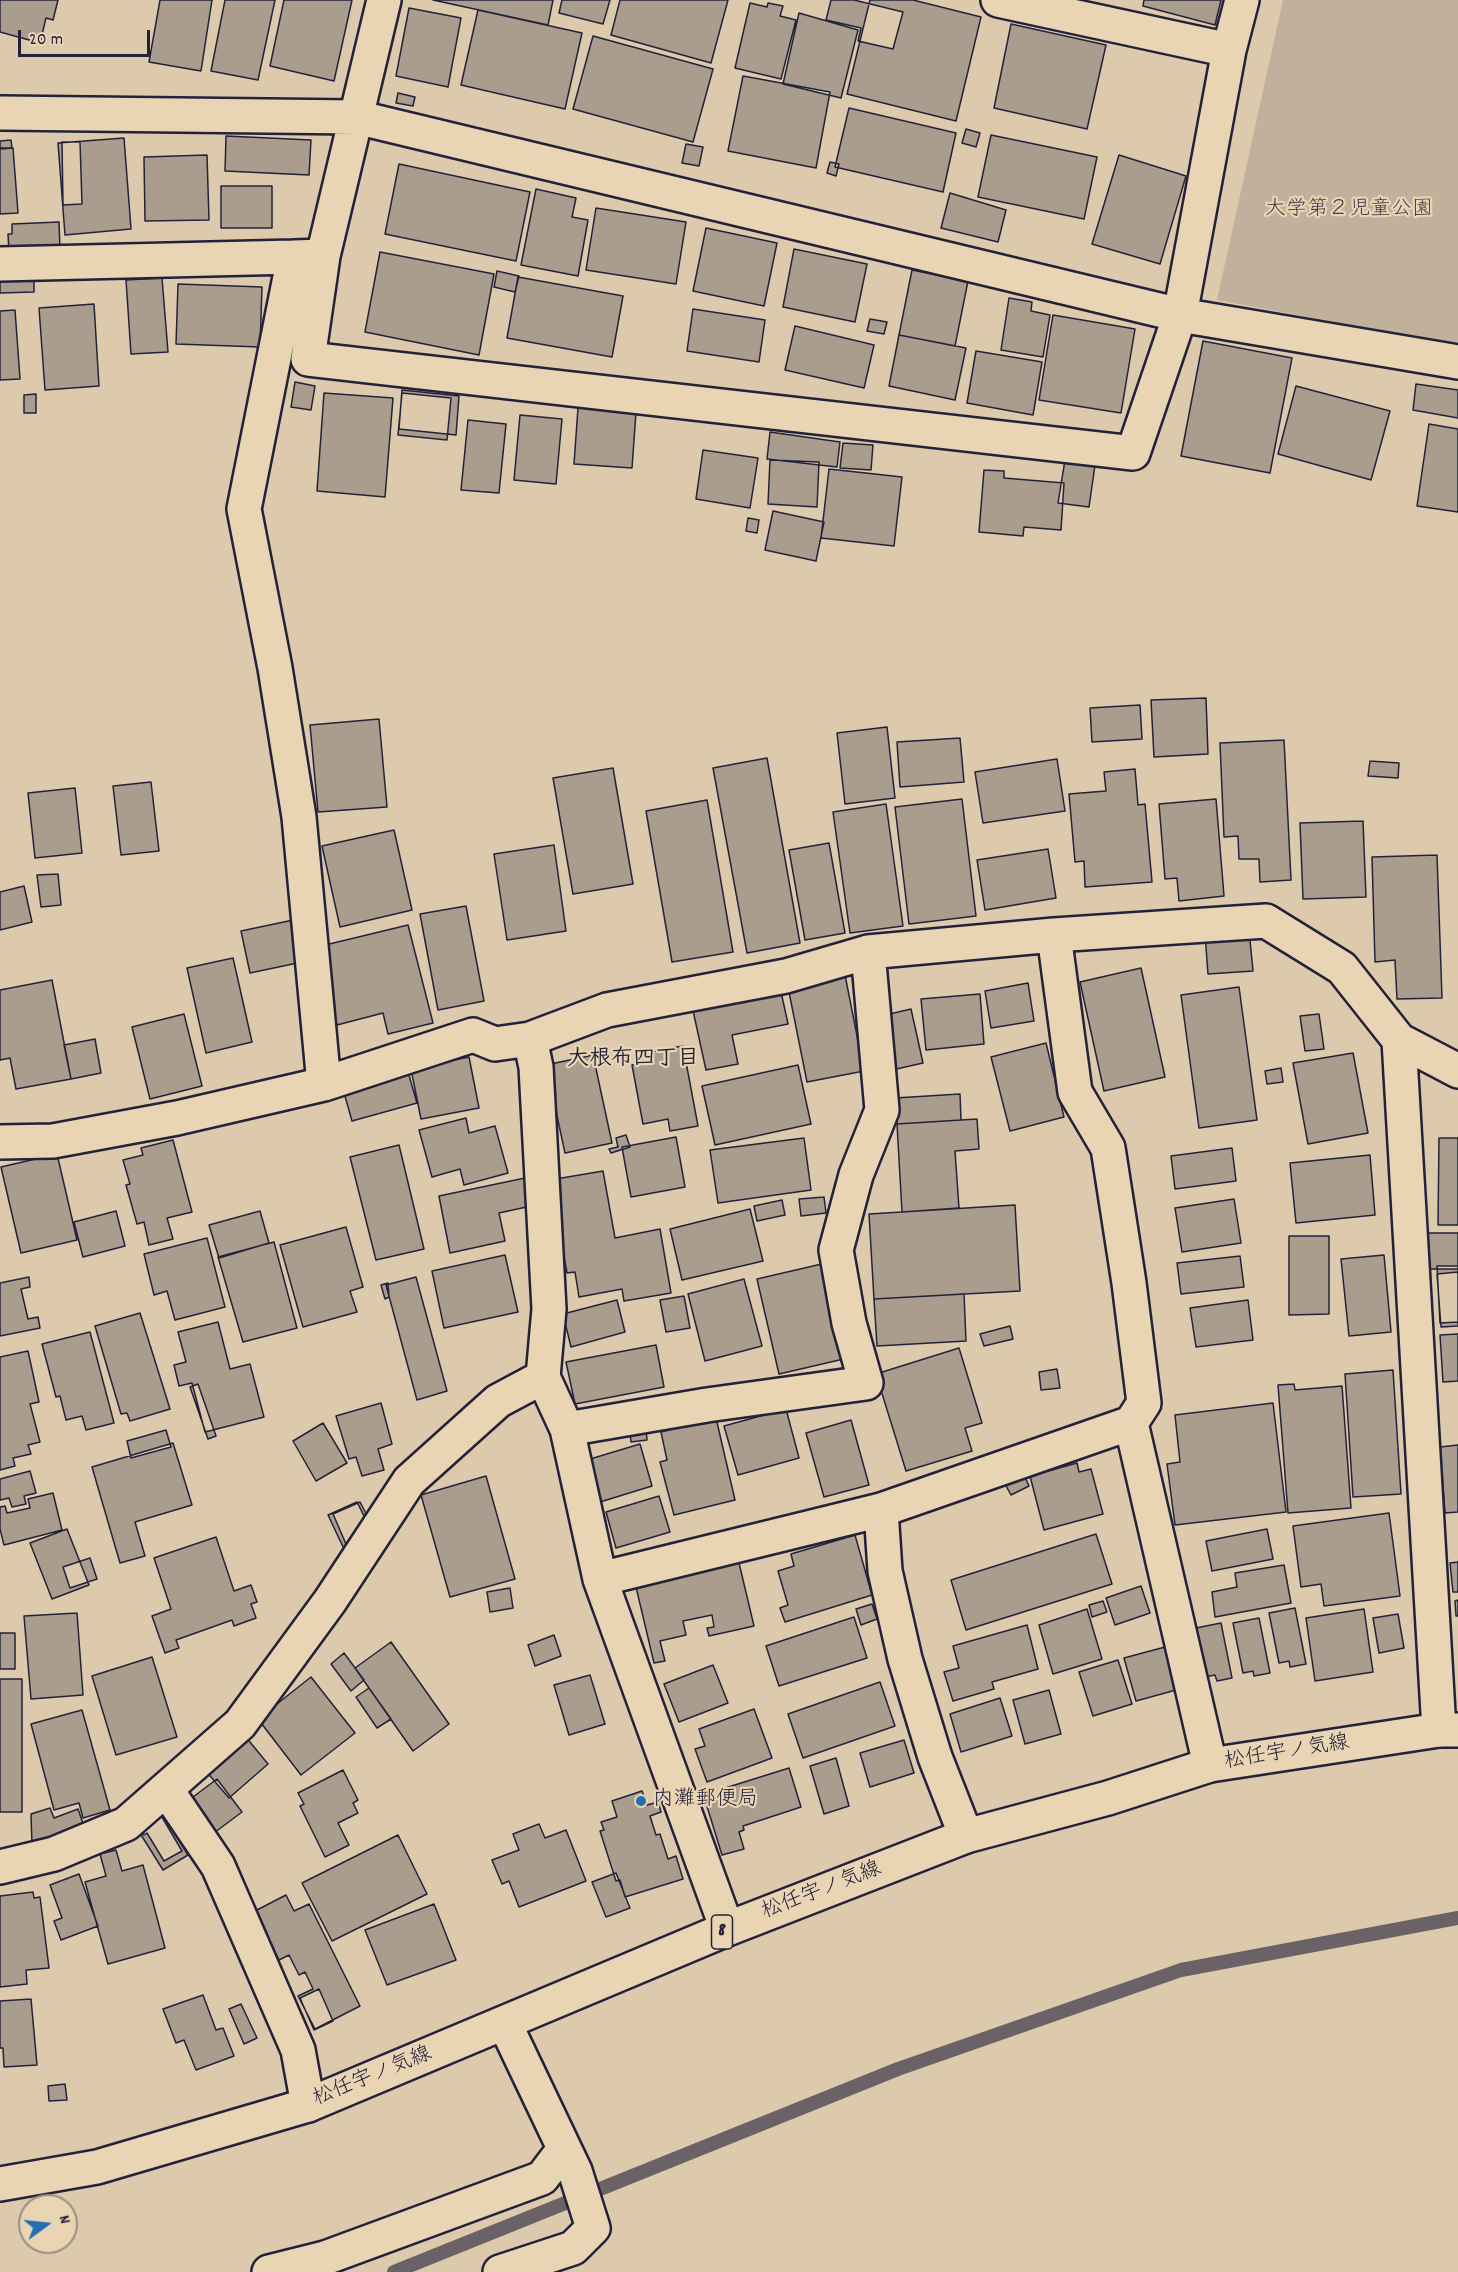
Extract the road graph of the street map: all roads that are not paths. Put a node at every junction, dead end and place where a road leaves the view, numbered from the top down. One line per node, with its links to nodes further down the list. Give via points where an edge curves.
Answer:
1 (384, 0): 6 (street)
2 (998, 0): 4 (street)
3 (1242, 0): 4 (street)
4 (1229, 50): 9 (street)
5 (0, 113): 6 (street)
6 (356, 117): 7 (street); 9 (street)
7 (309, 256): 8 (street); 9 (street, via 308,359 1133,453); 16 (street, via 244,509 299,817)
8 (0, 264)
9 (1180, 315): 10 (street)
10 (1458, 362)
11 (1054, 935): 12 (street); 14 (street, via 1266,921 1342,968); 19 (street, via 1075,1092 1108,1148 1116,1193 1144,1403)
12 (868, 952): 13 (street, via 786,976 607,1010); 20 (street, via 882,1110 856,1175 836,1250 849,1323 866,1383)
13 (530, 1039): 16 (street, via 495,1044 473,1035); 18 (street, via 536,1067 549,1310)
14 (1399, 1040): 15 (street); 23 (street)
15 (1458, 1071)
16 (324, 1084): 17 (street, via 53,1142)
17 (0, 1142)
18 (543, 1377): 20 (street); 25 (street, via 498,1401 409,1480 330,1601 240,1724)
19 (1131, 1423): 21 (street); 24 (street)
20 (567, 1429): 22 (street)
21 (881, 1510): 22 (street); 26 (street, via 885,1571 904,1659)
22 (600, 1580): 28 (street)
23 (1449, 1730): 24 (street, 松任宇ノ気線 / 8)
24 (1210, 1765): 26 (street, 松任宇ノ気線 / 8, via 1108,1798)
25 (166, 1789): 27 (street, via 126,1824 54,1854); 30 (street, via 218,1866 298,2050)
26 (966, 1836): 28 (street, 松任宇ノ気線 / 8)
27 (0, 1867)
28 (727, 1929): 29 (street, 松任宇ノ気線 / 8)
29 (506, 2024): 30 (street, 松任宇ノ気線 / 8); 31 (street)
30 (308, 2106): 32 (street, 松任宇ノ気線 / 8, via 97,2167)
31 (570, 2160): 33 (street, via 542,2178 325,2258); 34 (street, via 592,2228 573,2248)
32 (0, 2184)
33 (269, 2272)
34 (500, 2272)

